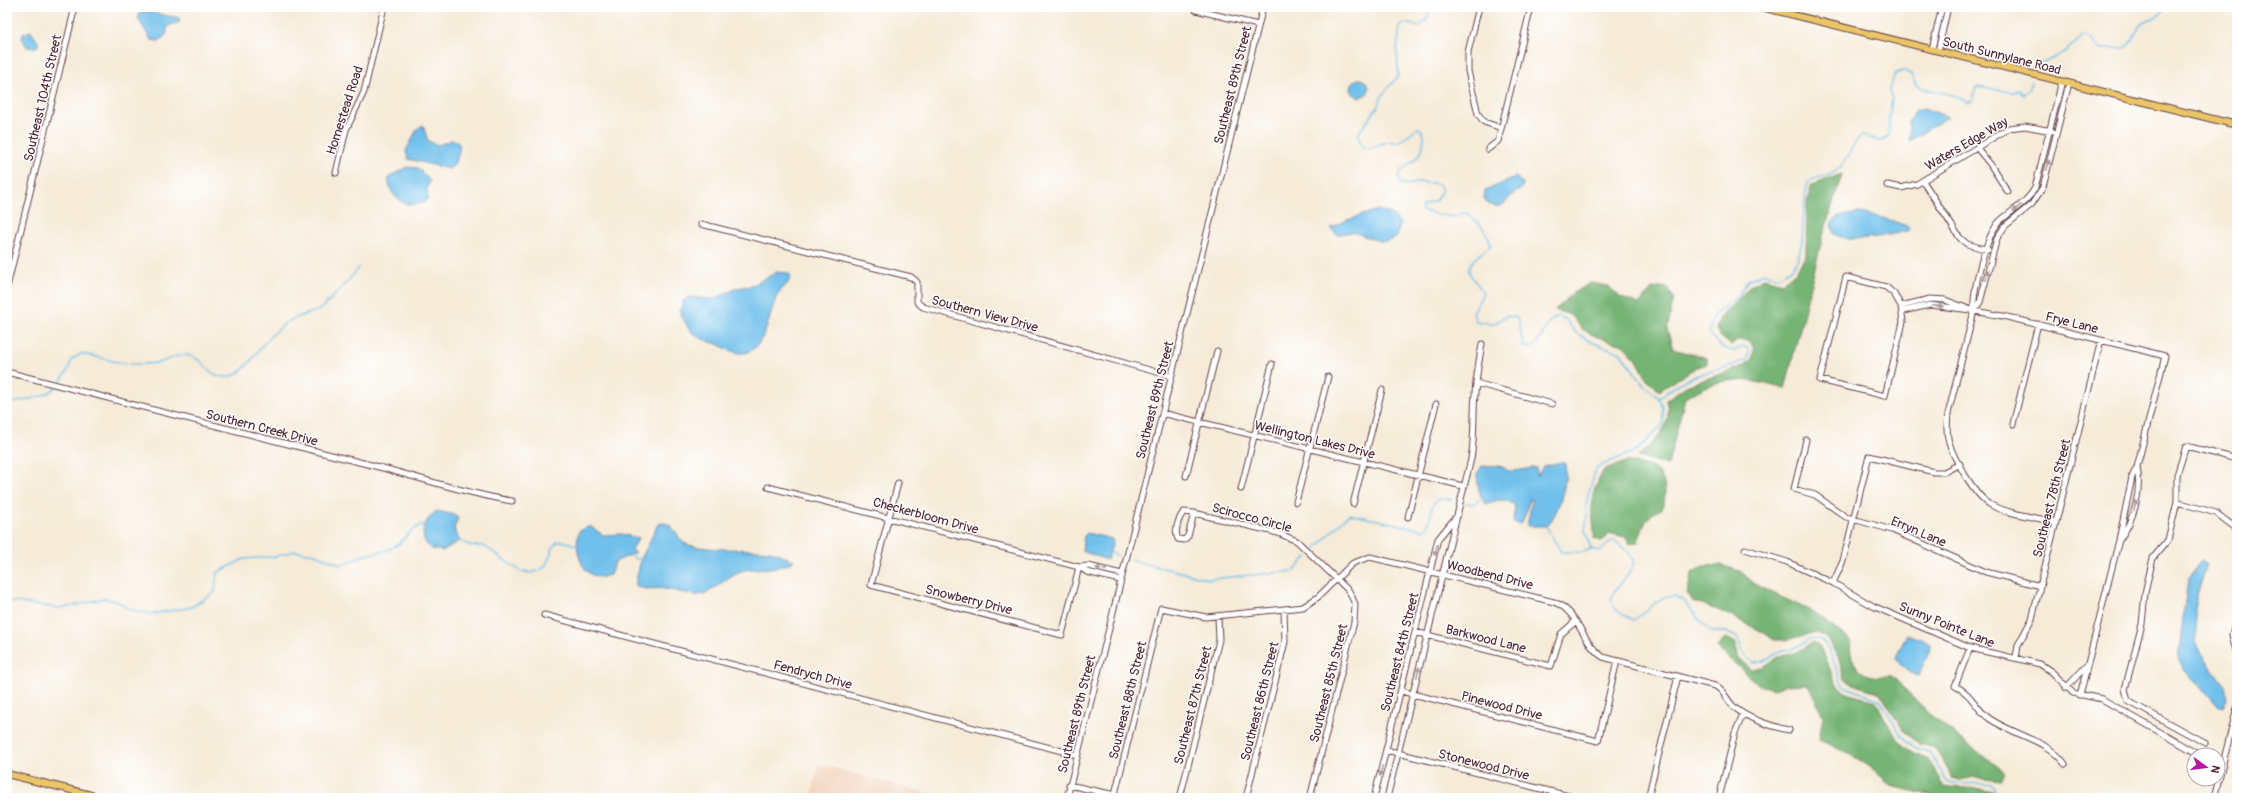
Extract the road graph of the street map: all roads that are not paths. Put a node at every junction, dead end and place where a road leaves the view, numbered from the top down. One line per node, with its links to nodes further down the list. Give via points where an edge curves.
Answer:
1 (75, 7): 27 (street, Southeast 104th Street)
2 (384, 7): 20 (street, Homestead Road, via 364,92 346,130)
3 (1263, 7): 10 (street, Southeast 89th Street)
4 (1479, 7): 15 (street, via 1468,52 1468,71 1478,114 1484,122)
5 (1531, 7): 15 (street)
6 (1761, 7): 11 (main road, South Sunnylane Road)
7 (1942, 7): 11 (street)
8 (1948, 7): 11 (street)
9 (1196, 10): 10 (street)
10 (1258, 26): 37 (street, Southeast 89th Street)
11 (1935, 50): 12 (main road, South Sunnylane Road)
12 (2062, 81): 13 (main road, South Sunnylane Road); 16 (street)
13 (2069, 83): 14 (main road, South Sunnylane Road); 17 (street)
14 (2237, 125)
15 (1501, 128): 19 (street, via 1498,141)
16 (2050, 130): 17 (street, Waters Edge Way); 18 (street, Waters Edge Way, via 2030,126 2014,127); 25 (street, one-way to 25, via 2032,193 1994,228)
17 (2057, 132): 26 (street, one-way to 17, via 2000,232 2032,204 2040,193)
18 (1977, 148): 21 (street, Waters Edge Way); 23 (street)
19 (1488, 149)
20 (336, 173)
21 (1923, 181): 22 (street, Waters Edge Way, via 1901,188); 25 (street, via 1960,238 1967,244)
22 (1887, 185)
23 (2008, 192)
24 (701, 224): 37 (street, Southern View Drive, via 911,277 918,282 917,299 923,308)
25 (1986, 249): 26 (street); 30 (street, via 1973,300)
26 (1993, 251): 30 (street, one-way to 26, via 1980,302)
27 (7, 287)
28 (1901, 306): 29 (street); 29 (street, via 1886,287 1846,277 1820,380 1885,396 1902,328); 30 (street, Frye Lane, via 1936,299 1959,304)
29 (1903, 311): 30 (street, Frye Lane, one-way to 30, via 1930,305)
30 (1974, 311): 31 (street, Frye Lane); 51 (street, via 1947,422 1949,443)
31 (2038, 324): 32 (street, Frye Lane); 45 (street)
32 (2101, 340): 52 (street, Frye Lane, via 2165,356); 68 (street, Southeast 78th Street)
33 (1482, 344): 39 (street, Southeast 84th Street)
34 (1217, 351): 44 (street)
35 (1272, 364): 46 (street)
36 (7, 372): 59 (street, Southern Creek Drive, via 401,472 495,499)
37 (1171, 376): 43 (street, Southeast 89th Street)
38 (1328, 377): 48 (street)
39 (1476, 383): 42 (street); 56 (street, Southeast 84th Street, via 1475,436)
40 (1382, 390): 50 (street)
41 (1436, 404): 54 (street)
42 (1552, 404)
43 (1162, 413): 44 (street, Wellington Lakes Drive); 74 (street, Southeast 89th Street)
44 (1201, 422): 46 (street, Wellington Lakes Drive); 53 (street)
45 (2013, 424)
46 (1255, 436): 48 (street, Wellington Lakes Drive); 58 (street)
47 (1806, 440): 67 (street, Erryn Lane, via 1794,489 1814,495)
48 (1310, 449): 50 (street, Wellington Lakes Drive); 60 (street)
49 (2237, 459): 61 (street, via 2186,446 2177,475)
50 (1364, 462): 54 (street, Wellington Lakes Drive); 62 (street)
51 (1960, 464): 67 (street, via 1944,472 1934,472 1869,456); 68 (street, via 1988,504)
52 (2137, 467): 70 (street, via 2132,477); 70 (street, one-way to 52, via 2131,521 2139,488)
53 (1186, 476)
54 (1418, 476): 56 (street, Wellington Lakes Drive); 65 (street)
55 (898, 483): 64 (street)
56 (1463, 486): 66 (street, Southeast 84th Street)
57 (768, 487): 64 (street, Checkerbloom Drive)
58 (1241, 489)
59 (512, 501)
60 (1296, 502)
61 (2177, 502): 69 (street, via 2216,513); 103 (street, via 2168,540 2153,558 2145,593 2142,624 2125,689 2128,701)
62 (1353, 504)
63 (1194, 512): 63 (street, Scirocco Circle, via 1181,514 1176,531 1178,539 1184,540 1188,536); 76 (street, Scirocco Circle, via 1291,538 1308,550)
64 (889, 517): 72 (street, Checkerbloom Drive); 72 (street, Snowberry Drive, via 871,585 1062,635)
65 (1408, 517)
66 (1455, 517): 73 (street, Southeast 84th Street, one-way to 73, via 1438,539); 75 (street, Southeast 84th Street)
67 (1853, 520): 78 (street, via 1843,561); 79 (street, Erryn Lane, via 1892,530 1986,572)
68 (2056, 522): 79 (street, Southeast 78th Street)
69 (2237, 529)
70 (2119, 540): 92 (street)
71 (1745, 549): 78 (street, Sunny Pointe Lane, via 1777,558)
72 (1079, 567): 74 (street, Checkerbloom Drive, one-way to 72, via 1088,566); 77 (street, Checkerbloom Drive, via 1087,572)
73 (1430, 571): 75 (street, Woodbend Drive); 76 (street, Woodbend Drive, via 1370,557 1357,560); 86 (street, Southeast 84th Street)
74 (1122, 574): 77 (street, Southeast 89th Street)
75 (1442, 574): 85 (street, Woodbend Drive, via 1554,602 1570,611); 87 (street, Southeast 84th Street)
76 (1337, 578): 81 (street, Woodbend Drive, via 1308,605); 119 (street, Southeast 85th Street, via 1352,595 1356,613)
77 (1120, 580): 108 (street, Southeast 89th Street)
78 (1833, 583): 88 (street, Sunny Pointe Lane, via 1873,606)
79 (2040, 586): 90 (street, Southeast 78th Street, via 2032,619 2018,645)
80 (1161, 608): 83 (street, Woodbend Drive, via 1198,617); 113 (street, Southeast 88th Street)
81 (1284, 609): 83 (street, Woodbend Drive); 118 (street, Southeast 86th Street, via 1285,642)
82 (544, 615): 108 (street, Fendrych Drive)
83 (1218, 616): 117 (street, Southeast 87th Street, via 1219,640)
84 (2237, 616): 89 (street, via 2232,635)
85 (1576, 621): 87 (street, Barkwood Lane, via 1561,634 1551,666); 91 (street, Woodbend Drive, via 1596,651 1603,657)
86 (1415, 632): 87 (street, Barkwood Lane); 97 (street, Southeast 84th Street)
87 (1427, 635): 98 (street, Southeast 84th Street, one-way to 87)
88 (1970, 648): 90 (street, Sunny Pointe Lane, via 1997,656); 109 (street, via 1955,686 1966,692 1978,709 1991,720 2058,753)
89 (2237, 655)
90 (2016, 658): 96 (street, Sunny Pointe Lane, via 2045,667)
91 (1617, 661): 93 (street, Woodbend Drive); 98 (street, Pinewood Drive, via 1598,741)
92 (2087, 665): 94 (street); 95 (street)
93 (1678, 676): 101 (street, Woodbend Drive, via 1718,687 1730,703); 123 (street)
94 (2076, 678): 95 (street); 96 (street)
95 (2082, 682): 99 (street)
96 (2066, 688): 99 (street, Sunny Pointe Lane)
97 (1401, 691): 98 (street, Pinewood Drive); 106 (street, Southeast 84th Street)
98 (1413, 694): 107 (street, Southeast 84th Street)
99 (2080, 695): 104 (street, Sunny Pointe Lane, via 2102,699)
100 (2237, 708): 105 (street)
101 (1743, 714): 102 (street, Woodbend Drive); 124 (street, via 1735,733)
102 (1789, 730)
103 (2205, 742)
104 (2186, 747)
105 (2226, 747)
106 (1386, 750): 107 (street, Stonewood Drive); 120 (street, Southeast 84th Street, one-way to 120)
107 (1398, 754): 121 (street, Southeast 84th Street); 122 (street, Stonewood Drive)
108 (1077, 755): 111 (street, Southeast 89th Street)
109 (2066, 764)
110 (7, 774): 114 (main road)
111 (1069, 785): 113 (street); 115 (street, Southeast 89th Street)
112 (2216, 787): 125 (street)
113 (1114, 796): 116 (street)
114 (100, 798)
115 (1068, 798)
116 (1129, 798)
117 (1180, 798)
118 (1246, 798)
119 (1310, 798)
120 (1374, 798)
121 (1387, 798)
122 (1577, 798)
123 (1648, 798)
124 (1719, 798)
125 (2214, 798)

